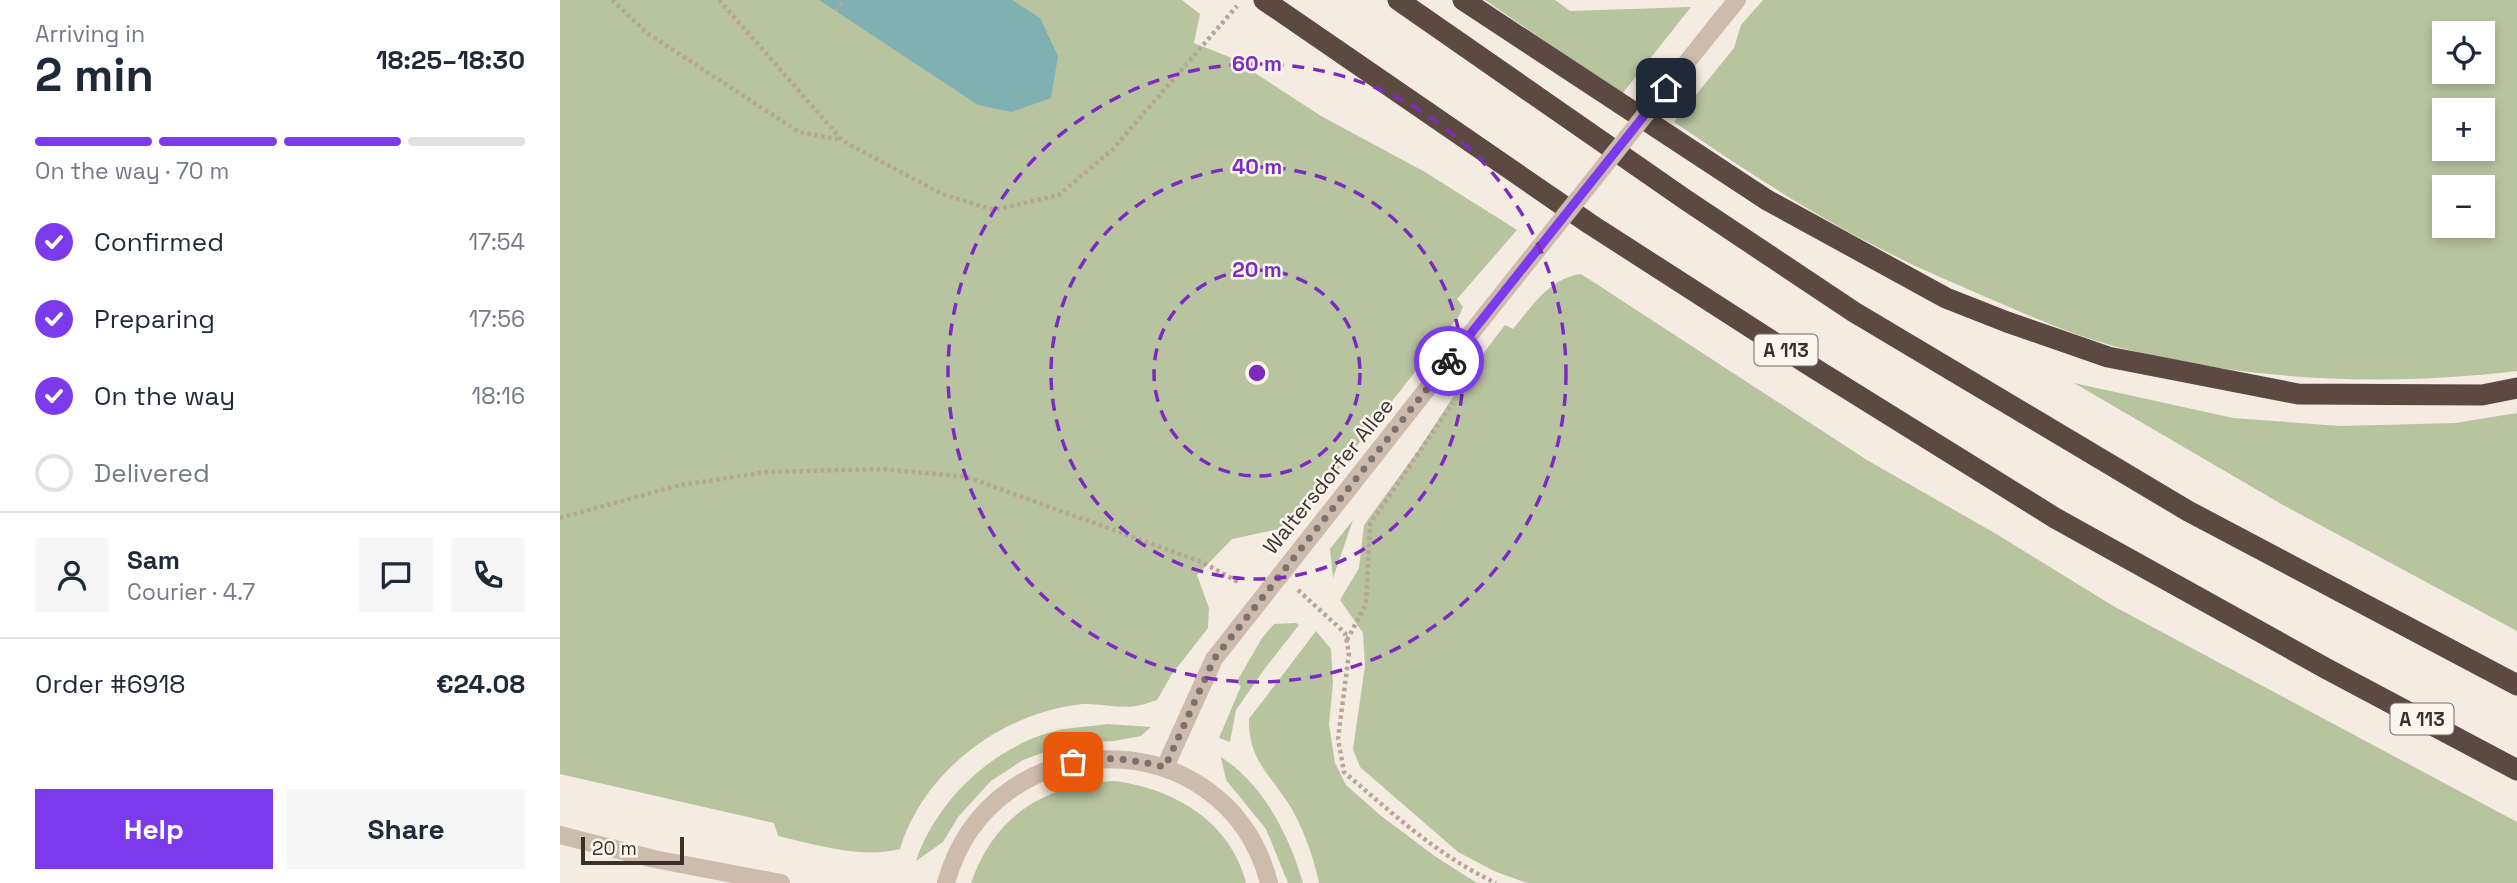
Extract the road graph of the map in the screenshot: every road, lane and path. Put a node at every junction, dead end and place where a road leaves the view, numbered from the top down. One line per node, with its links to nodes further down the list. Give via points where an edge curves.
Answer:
1 (612, 0): 10 (path, via 648,33 799,132)
2 (719, 0): 10 (path)
3 (843, 0): 9 (path)
4 (1242, 0): 10 (path, via 1112,150 1059,195 994,210 942,194)
5 (1264, 0): 19 (highway, A 113, via 1590,224 2044,511)
6 (1398, 0): 17 (highway, via 1854,312 2188,511)
7 (1463, 0): 11 (highway, via 1767,200 1946,298 2007,322 2108,357 2298,394 2482,395)
8 (1737, 0): 14 (street, Waltersdorfer Allee, bridge)
9 (836, 11)
10 (843, 141)
11 (2517, 388)
12 (1459, 394): 16 (path, via 1370,524 1366,604)
13 (560, 518): 15 (path, via 680,485 768,472 884,469 967,477 1202,562)
14 (1280, 573): 15 (street, Waltersdorfer Allee); 16 (path, via 1342,628)
15 (1262, 596): 18 (street, Waltersdorfer Allee, via 1214,659)
16 (1346, 640): 24 (path, via 1349,653 1338,739 1344,772 1432,846)
17 (2517, 685)
18 (1165, 767): 22 (street, via 1129,758 1091,758 1055,765 1021,781 992,804 968,832); 23 (street, via 1198,783 1226,806 1249,834)
19 (2517, 770)
20 (560, 835): 21 (street, via 666,862)
21 (781, 883)
22 (946, 883)
23 (1269, 883)
24 (1496, 883)

